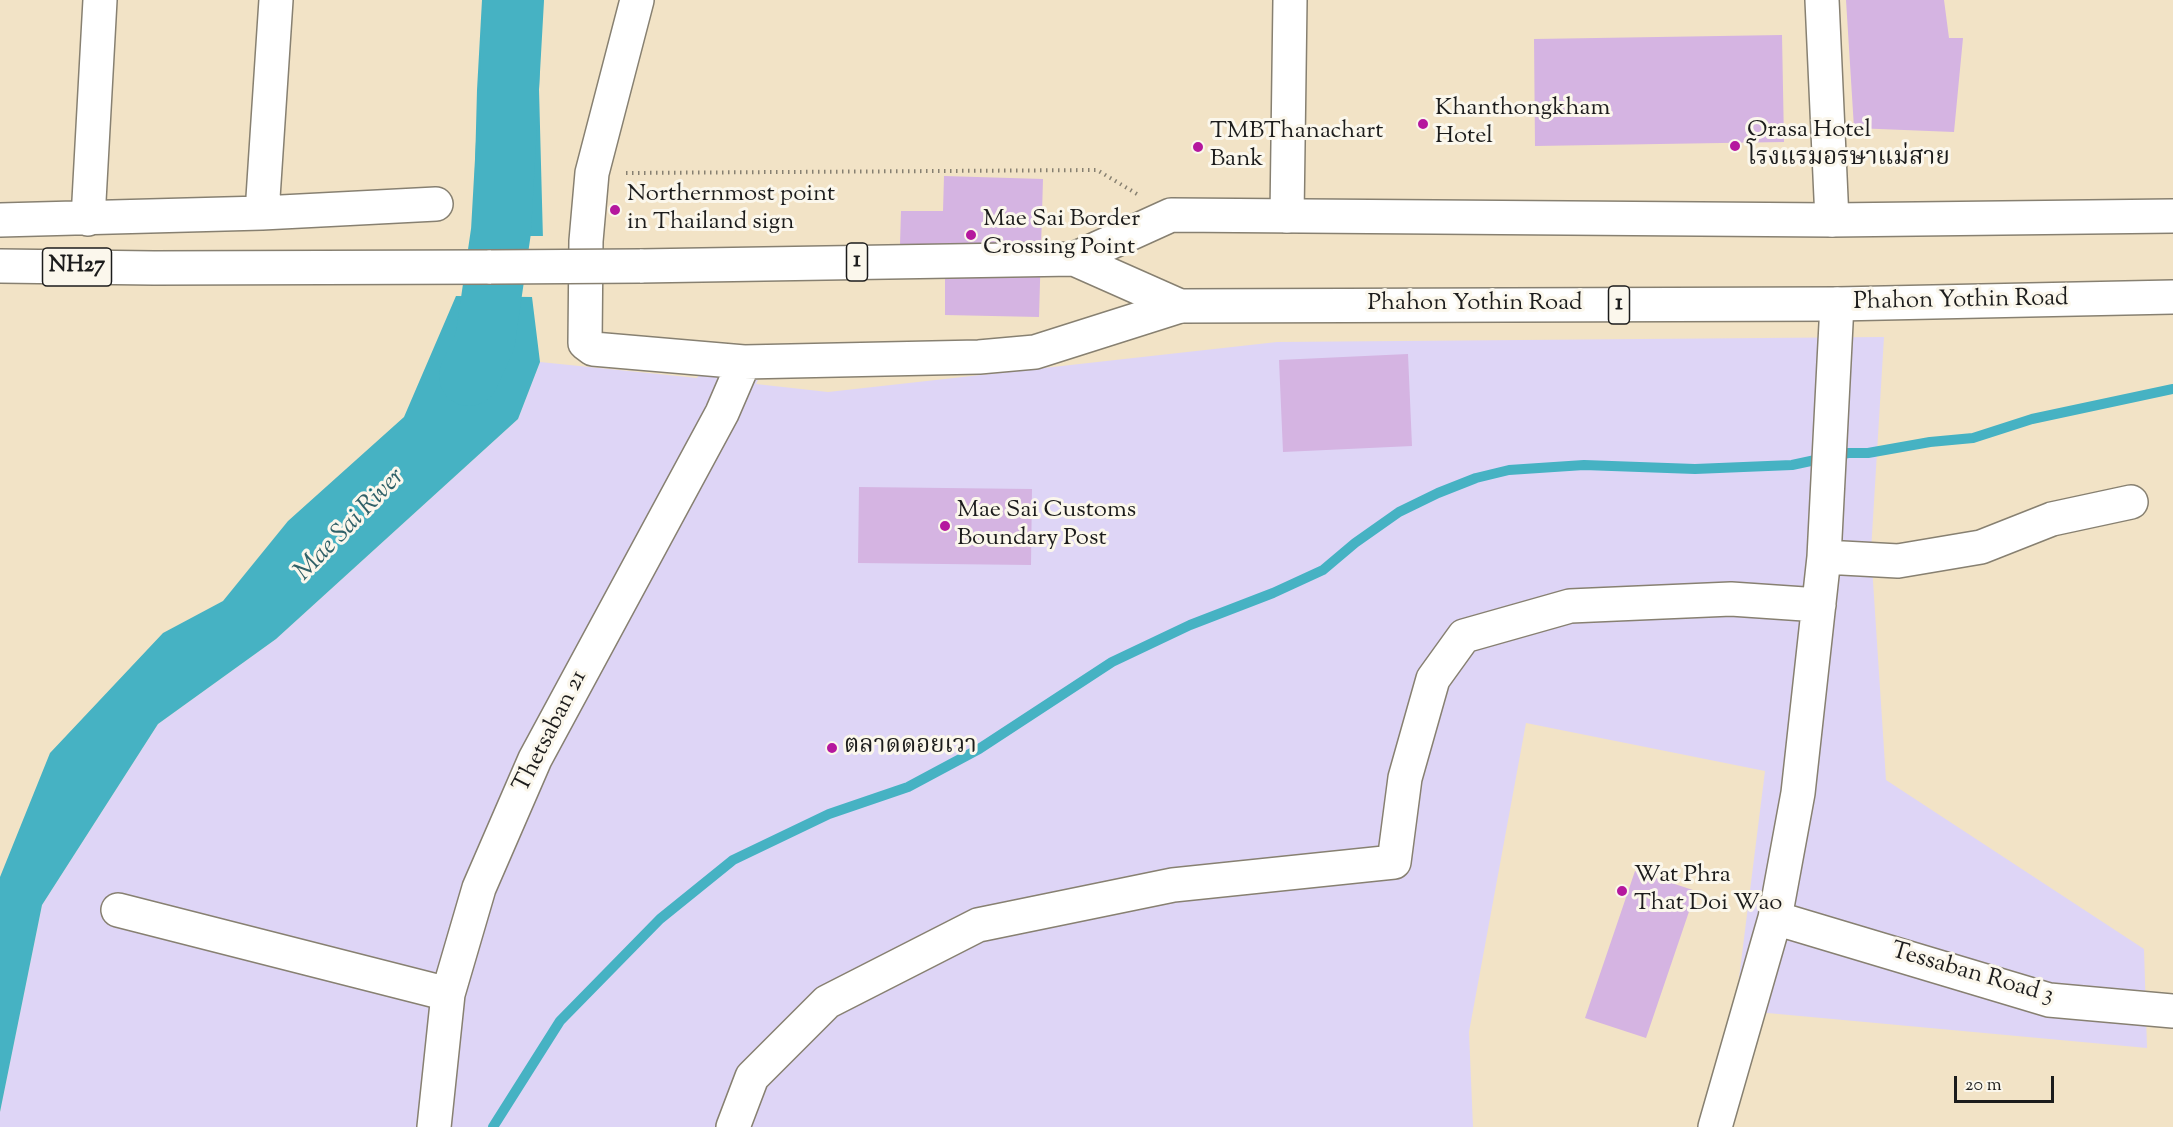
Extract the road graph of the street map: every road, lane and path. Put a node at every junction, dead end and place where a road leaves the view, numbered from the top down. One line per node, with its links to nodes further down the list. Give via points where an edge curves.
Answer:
1 (100, 0): 12 (street)
2 (276, 0): 8 (street)
3 (638, 0): 6 (street)
4 (1290, 0): 10 (street)
5 (1822, 0): 14 (street)
6 (592, 173): 9 (path, via 1097,170); 21 (street, via 586,241 585,343 593,349)
7 (436, 204): 8 (street)
8 (262, 213): 12 (street)
9 (1171, 215): 10 (street, Phahon Yothin Road / 1); 15 (street, Phahon Yothin Road / 1)
10 (1287, 216): 14 (street, Phahon Yothin Road / 1)
11 (2173, 216): 14 (street, Phahon Yothin Road / 1)
12 (88, 219): 13 (street)
13 (0, 220)
14 (1832, 220)
15 (1074, 259): 17 (street, Phahon Yothin Road / 1, bridge); 20 (street, Phahon Yothin Road / 1)
16 (0, 266): 17 (street, NH27)
17 (154, 268)
18 (2173, 297): 19 (street, Phahon Yothin Road / 1)
19 (1837, 304): 20 (street, Phahon Yothin Road / 1); 23 (street)
20 (1180, 306): 21 (street, via 1035,352 980,357)
21 (744, 362): 27 (street, Thetsaban 21, via 722,413 535,759 479,888)
22 (2131, 502): 23 (street, via 2052,519 1981,547 1898,561)
23 (1824, 557): 24 (street)
24 (1819, 605): 26 (street, via 1798,793); 30 (street, via 1731,599 1570,606 1464,636 1433,679 1404,778 1394,862 1173,885 978,925 827,1002 752,1077)
25 (117, 910): 27 (street)
26 (1775, 918): 28 (street, Tessaban Road 3, via 2049,1000); 31 (street)
27 (447, 994): 29 (street, Thetsaban 21)
28 (2173, 1011)
29 (434, 1127)
30 (734, 1127)
31 (1715, 1127)

